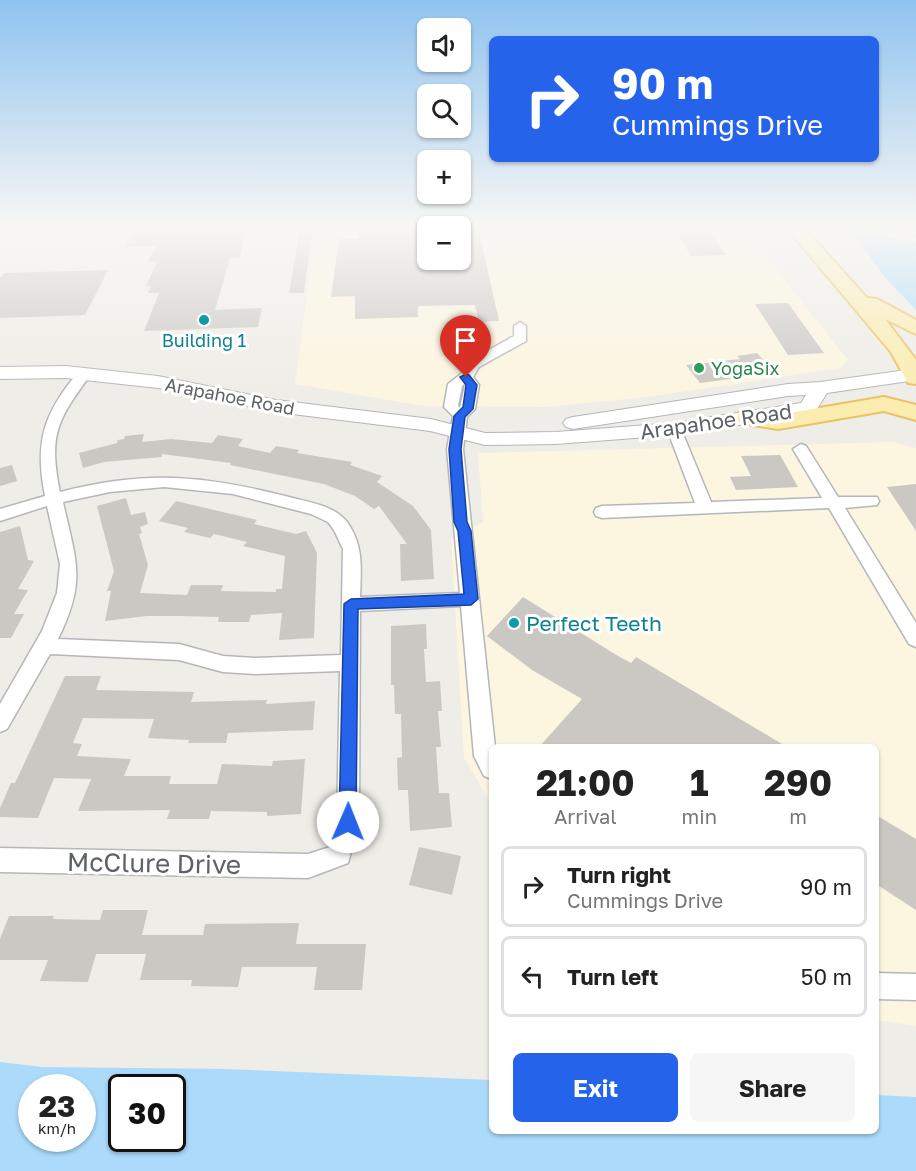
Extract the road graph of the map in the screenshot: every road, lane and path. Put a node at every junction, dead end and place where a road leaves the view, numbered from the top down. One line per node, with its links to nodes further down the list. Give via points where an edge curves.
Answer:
1 (843, 282): 2 (main road)
2 (850, 290): 4 (main road); 7 (main road, via 900,350)
3 (520, 326): 11 (street, via 521,338 474,364 466,377 472,385 468,409)
4 (916, 328)
5 (0, 373): 6 (main road, Arapahoe Road)
6 (84, 374): 11 (main road, Arapahoe Road, via 170,384 293,408 431,425); 14 (street, via 58,406 46,439)
7 (915, 376): 8 (main road, Arapahoe Road, via 880,378)
8 (819, 390): 10 (main road, Arapahoe Road, via 808,408); 11 (main road, Arapahoe Road, via 788,390 572,424)
9 (916, 413): 10 (main road, via 884,404 778,422)
10 (747, 418): 12 (main road, Arapahoe Road)
11 (459, 424): 12 (main road, Arapahoe Road, via 485,439); 20 (street, via 455,449)
12 (674, 429): 17 (street)
13 (801, 449): 16 (street)
14 (54, 499): 19 (street); 21 (street, via 96,488 147,482 194,483 246,490 325,511 345,530 352,549); 23 (street, via 69,574 57,621)
15 (871, 501): 16 (street)
16 (834, 503): 17 (street); 22 (street)
17 (705, 508): 18 (street)
18 (602, 512)
19 (0, 515)
20 (471, 599): 21 (street); 26 (street, via 485,756)
21 (351, 604): 24 (street)
22 (916, 639)
23 (44, 646): 24 (street, via 179,652 223,664 255,666); 25 (street)
24 (350, 663): 27 (street, McClure Drive, via 348,822 340,855 308,866)
25 (0, 723)
26 (489, 763)
27 (0, 860)
28 (879, 986): 29 (street)
29 (916, 987)

